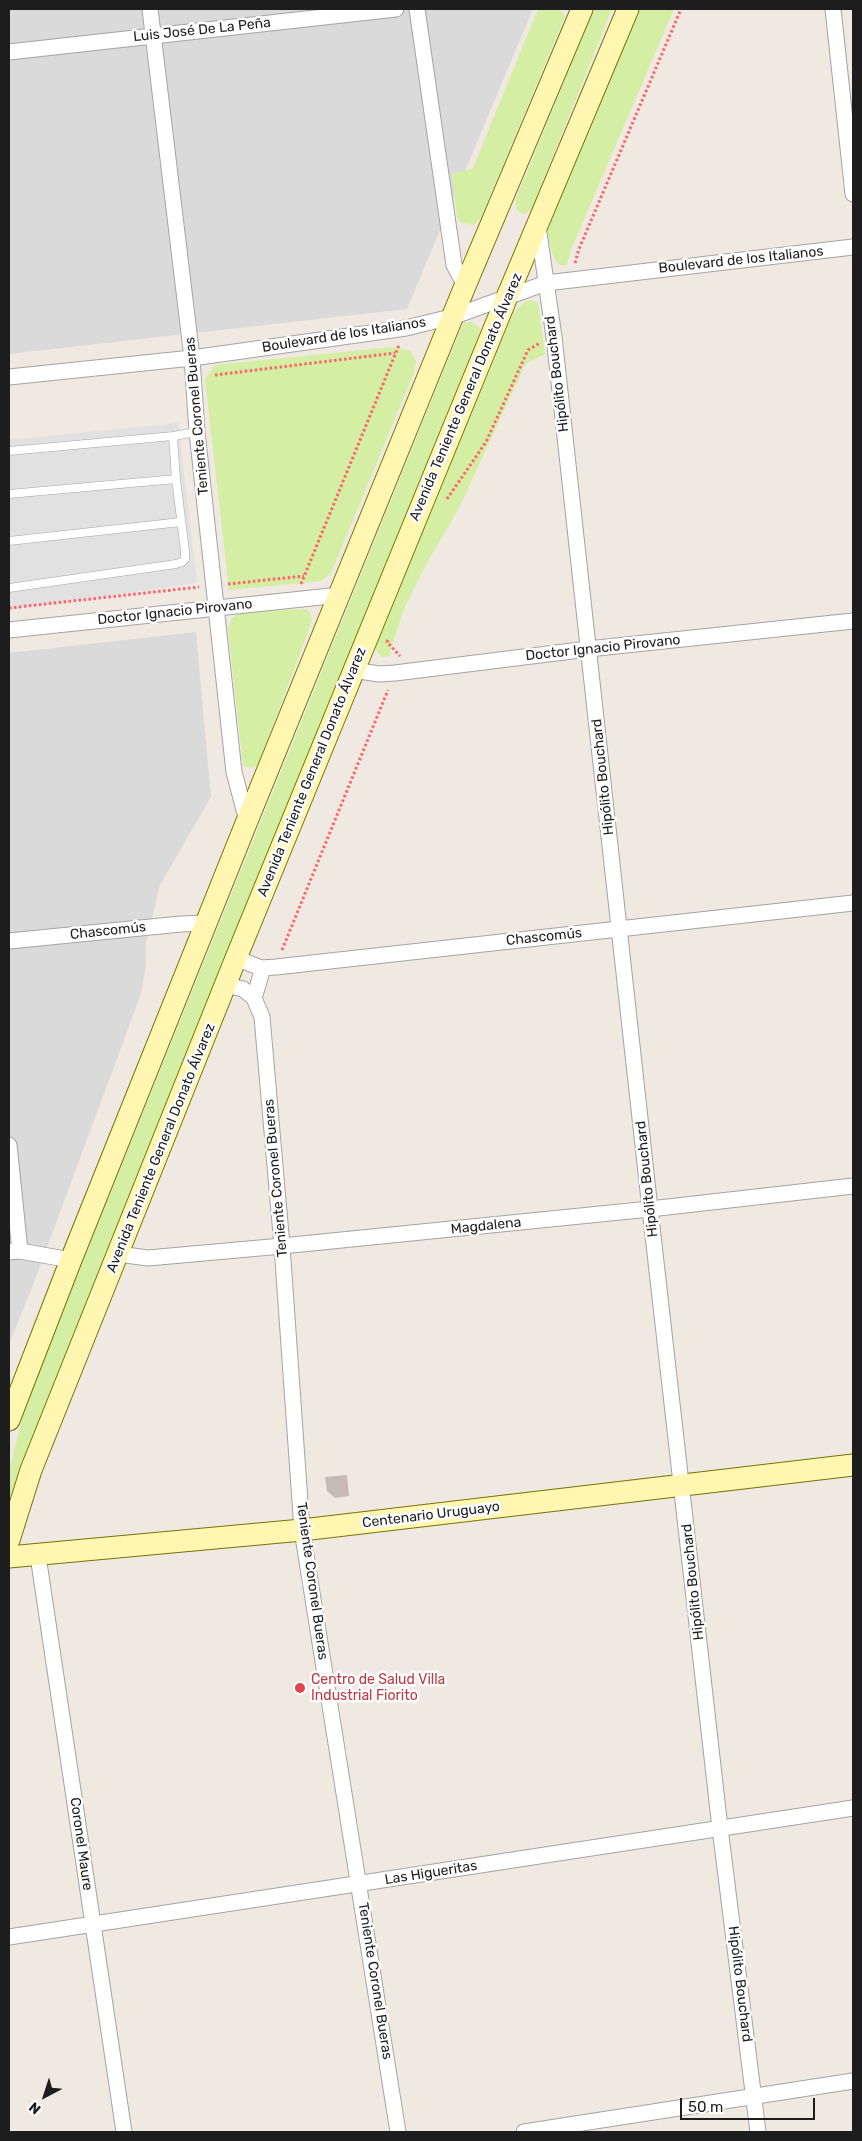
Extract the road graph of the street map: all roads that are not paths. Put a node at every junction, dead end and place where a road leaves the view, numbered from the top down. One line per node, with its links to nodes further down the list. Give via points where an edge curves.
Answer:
1 (150, 9): 7 (street, Teniente Coronel Bueras)
2 (396, 9): 7 (street, Luis José De La Peña)
3 (417, 9): 13 (street, via 453,259)
4 (582, 9): 13 (main road)
5 (628, 9): 10 (main road, Avenida Teniente General Donato Álvarez)
6 (833, 9): 9 (street)
7 (153, 36): 8 (street, Luis José De La Peña); 16 (street, Teniente Coronel Bueras)
8 (9, 52)
9 (853, 194)
10 (538, 226): 12 (street, Hipólito Bouchard); 14 (main road, Avenida Teniente General Donato Álvarez)
11 (853, 247): 12 (street, Boulevard de los Italianos)
12 (546, 283): 14 (street, Boulevard de los Italianos); 30 (street, Hipólito Bouchard)
13 (465, 286): 15 (main road)
14 (507, 297): 15 (street, Boulevard de los Italianos); 31 (main road, Avenida Teniente General Donato Álvarez)
15 (455, 316): 16 (street, Boulevard de los Italianos, via 406,328); 26 (main road)
16 (192, 358): 17 (street, Boulevard de los Italianos); 18 (street, Teniente Coronel Bueras)
17 (9, 377)
18 (198, 432): 19 (lane); 27 (street, Teniente Coronel Bueras)
19 (173, 436): 20 (lane); 21 (lane)
20 (9, 451)
21 (176, 479): 22 (lane); 23 (lane)
22 (9, 494)
23 (181, 522): 24 (lane); 25 (lane, via 185,559 176,564)
24 (9, 541)
25 (9, 588)
26 (340, 595): 27 (street, Doctor Ignacio Pirovano); 32 (main road)
27 (216, 608): 29 (street, Doctor Ignacio Pirovano); 32 (street, Teniente Coronel Bueras, via 234,772)
28 (853, 621): 30 (street, Doctor Ignacio Pirovano)
29 (9, 630)
30 (588, 649): 31 (street, Doctor Ignacio Pirovano, via 395,673); 35 (street, Hipólito Bouchard)
31 (353, 670): 37 (main road, Avenida Teniente General Donato Álvarez)
32 (247, 822): 34 (main road)
33 (853, 903): 35 (street, Chascomús)
34 (208, 923): 36 (street, Chascomús); 47 (main road)
35 (620, 929): 38 (street, Chascomús); 43 (street, Hipólito Bouchard)
36 (9, 941)
37 (236, 958): 38 (street, Chascomús); 39 (main road, Avenida Teniente General Donato Álvarez)
38 (270, 968): 40 (street)
39 (226, 984): 40 (street, via 243,989); 46 (main road, Avenida Teniente General Donato Álvarez)
40 (254, 998): 44 (street, Teniente Coronel Bueras, via 262,1017)
41 (9, 1145): 45 (street)
42 (853, 1186): 43 (street, Magdalena)
43 (650, 1210): 44 (street, Magdalena); 50 (street, Hipólito Bouchard)
44 (282, 1246): 46 (street, Magdalena, via 148,1258); 51 (street, Teniente Coronel Bueras)
45 (14, 1251): 47 (street)
46 (118, 1254): 52 (main road, Avenida Teniente General Donato Álvarez, via 31,1470)
47 (71, 1260): 48 (main road)
48 (9, 1420)
49 (853, 1465): 50 (main road, Centenario Uruguayo)
50 (682, 1486): 51 (main road, Centenario Uruguayo); 56 (street, Hipólito Bouchard)
51 (302, 1530): 53 (main road, Centenario Uruguayo); 57 (street, Teniente Coronel Bueras)
52 (9, 1540)
53 (38, 1556): 54 (main road, Centenario Uruguayo); 58 (street, Coronel Maure)
54 (9, 1557)
55 (853, 1808): 56 (street, Las Higueritas)
56 (720, 1828): 57 (street, Las Higueritas); 61 (street, Hipólito Bouchard)
57 (360, 1884): 58 (street, Las Higueritas); 63 (street, Teniente Coronel Bueras)
58 (93, 1924): 59 (street, Las Higueritas); 62 (street, Coronel Maure)
59 (9, 1937)
60 (853, 2080): 61 (street)
61 (754, 2096): 64 (street); 65 (street, Hipólito Bouchard)
62 (124, 2132)
63 (398, 2132)
64 (524, 2132)
65 (758, 2132)

